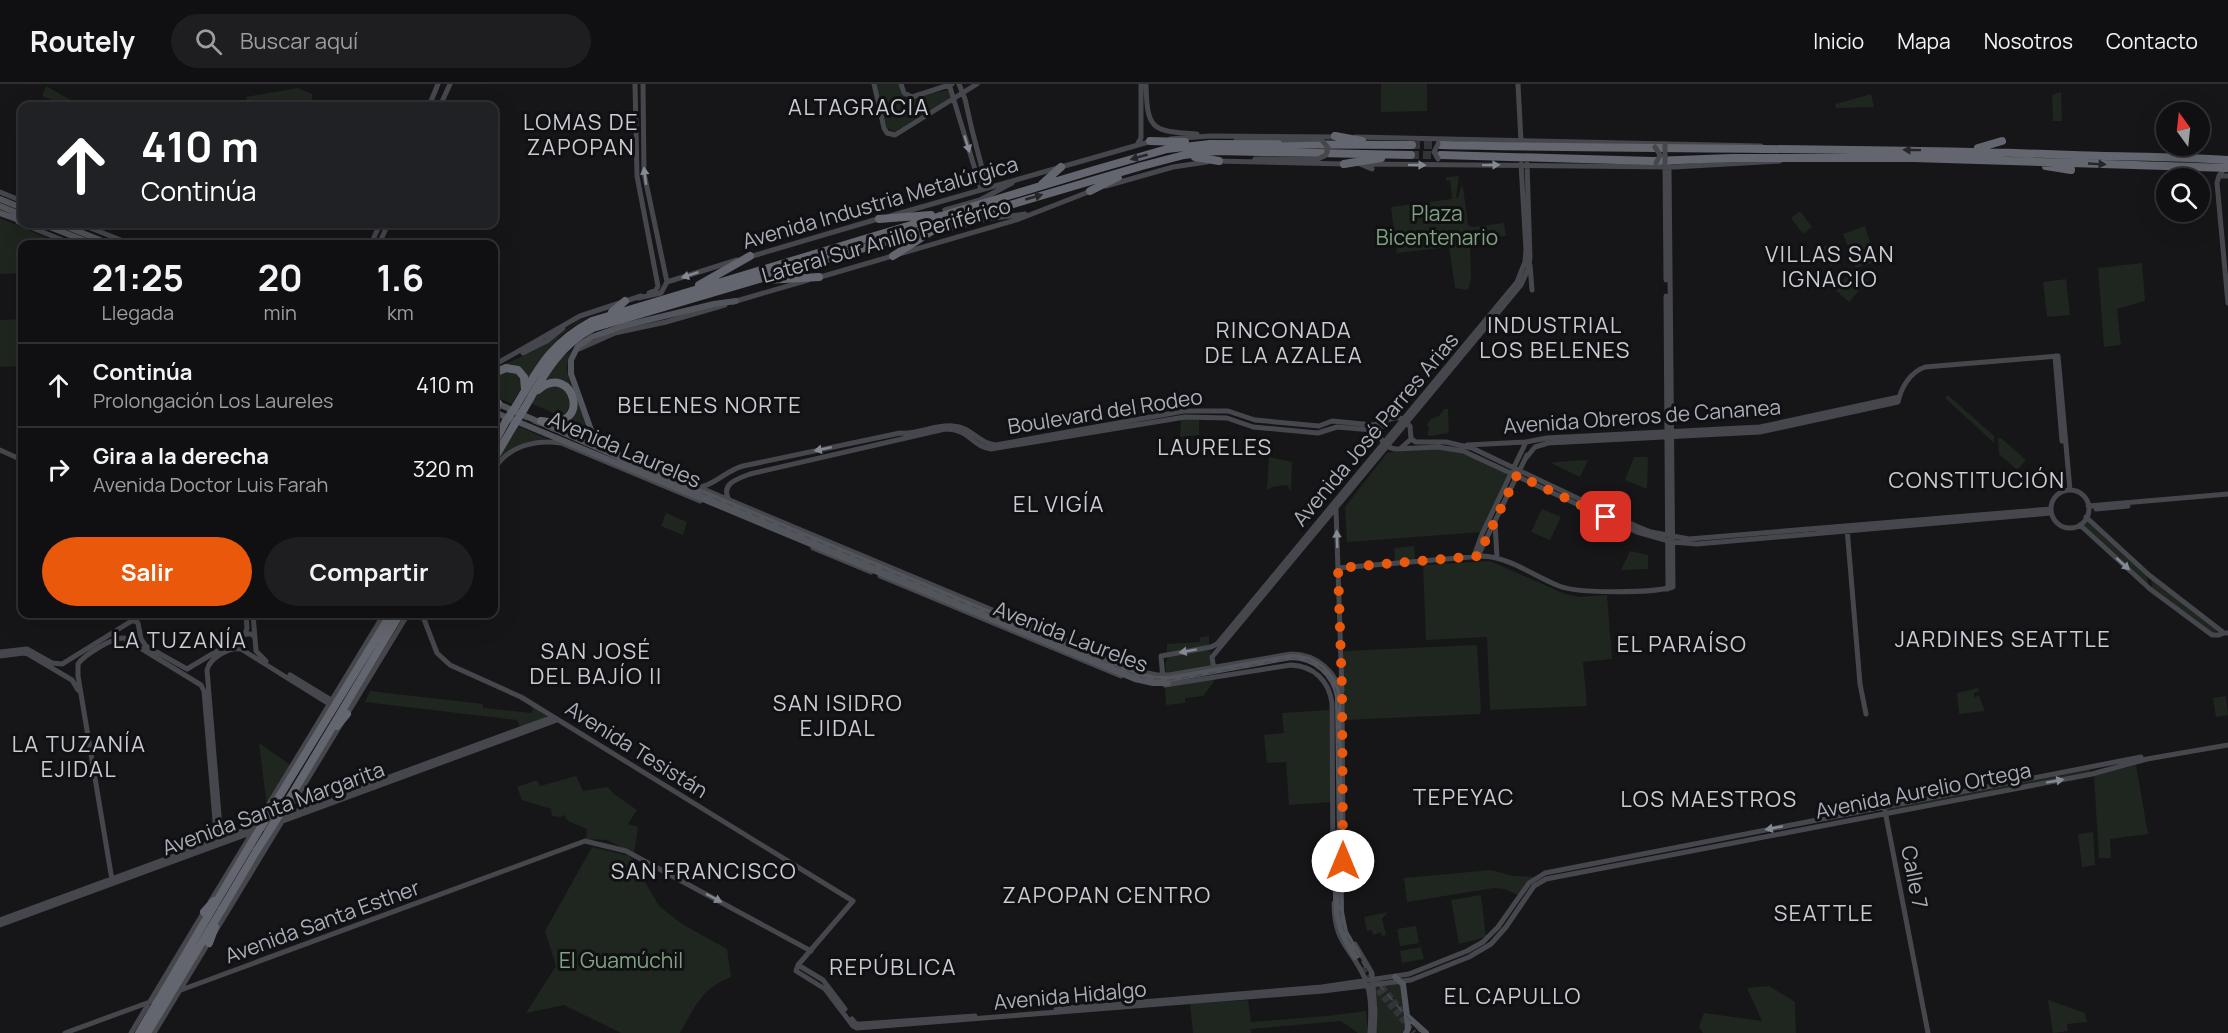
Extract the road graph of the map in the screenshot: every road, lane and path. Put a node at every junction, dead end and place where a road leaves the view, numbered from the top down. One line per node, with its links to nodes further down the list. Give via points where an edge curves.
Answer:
1 (438, 84): 15 (main road)
2 (450, 84): 16 (main road)
3 (635, 84): 85 (main road, via 637,176)
4 (643, 84): 84 (main road, one-way to 4, via 644,173)
5 (874, 84): 14 (main road, via 886,131 895,135)
6 (901, 84): 7 (main road, via 904,93 912,97)
7 (950, 84): 14 (main road)
8 (959, 84): 13 (main road)
9 (978, 84): 13 (main road)
10 (1141, 84): 26 (main road, via 1141,138)
11 (1146, 84): 19 (main road, via 1149,117 1157,128)
12 (1518, 84): 21 (main road)
13 (963, 93): 14 (main road); 54 (main road)
14 (954, 99): 54 (main road, one-way to 54)
15 (431, 102)
16 (442, 102)
17 (1231, 136): 18 (main road); 19 (main road); 37 (main road, bridge, via 1320,139 1328,148 1320,159)
18 (1335, 136): 19 (highway, via 1412,145); 25 (main road)
19 (1210, 140): 20 (highway); 53 (highway, one-way to 53)
20 (1150, 141): 26 (main road, Avenida Industria Metalúrgica)
21 (1521, 141): 23 (main road); 25 (main road)
22 (2002, 141): 31 (highway)
23 (1570, 142): 24 (main road); 28 (highway)
24 (1643, 142): 27 (main road); 46 (main road, bridge, via 1655,147 1660,155 1656,163)
25 (1442, 143): 28 (highway); 34 (main road, bridge, via 1434,153)
26 (1137, 144): 44 (main road, Avenida Industria Metalúrgica)
27 (1666, 144): 30 (main road, via 1747,145); 47 (main road, bridge)
28 (1477, 146): 30 (highway)
29 (2081, 149): 33 (highway)
30 (1785, 150): 31 (highway, one-way to 30)
31 (1970, 151): 33 (highway)
32 (1184, 154): 36 (highway); 39 (highway, via 1231,151 1411,155); 45 (highway)
33 (2139, 156): 43 (highway)
34 (1439, 157): 35 (highway, via 1653,161); 42 (main road)
35 (1793, 158): 38 (highway); 47 (main road, via 1769,163)
36 (1219, 161): 37 (main road, Lateral Sur Anillo Periférico); 55 (main road, Lateral Sur Anillo Periférico, via 1173,167)
37 (1232, 161): 39 (main road)
38 (2018, 161): 43 (highway, one-way to 43); 49 (highway)
39 (1344, 164): 40 (main road)
40 (1358, 164): 42 (main road, one-way to 42); 48 (main road)
41 (1524, 164): 42 (main road, one-way to 41); 46 (main road); 83 (main road, Avenida José Parres Arias); 96 (main road, Avenida José Parres Arias, via 1525,262 1517,282)
42 (1456, 165)
43 (2227, 165): 50 (main road)
44 (1060, 166): 52 (main road, Avenida Industria Metalúrgica); 53 (highway)
45 (1142, 166): 55 (highway); 68 (highway, one-way to 45)
46 (1644, 166): 47 (main road)
47 (1668, 166): 110 (main road); 110 (main road)
48 (1372, 169)
49 (2071, 170)
50 (2218, 176): 51 (main road); 94 (main road)
51 (2228, 176)
52 (1024, 177): 54 (main road, Avenida Industria Metalúrgica); 62 (main road, via 980,200)
53 (1036, 187): 62 (highway)
54 (984, 188): 65 (main road, Avenida Industria Metalúrgica)
55 (1090, 191): 61 (main road, Lateral Sur Anillo Periférico)
56 (0, 192): 58 (main road)
57 (0, 199): 60 (main road)
58 (18, 199)
59 (0, 206): 63 (main road)
60 (18, 206)
61 (1046, 210): 68 (main road); 82 (main road, Lateral Sur Anillo Periférico)
62 (945, 212): 65 (highway); 90 (highway)
63 (18, 213)
64 (0, 214): 66 (main road); 67 (main road)
65 (879, 219): 81 (main road, Avenida Industria Metalúrgica)
66 (18, 220)
67 (18, 222)
68 (943, 227): 82 (highway); 91 (highway)
69 (34, 228): 76 (main road)
70 (54, 228): 77 (main road)
71 (71, 228): 74 (main road)
72 (76, 228): 74 (main road)
73 (90, 228): 75 (main road)
74 (82, 232): 78 (main road)
75 (107, 235): 79 (main road); 80 (main road)
76 (62, 240)
77 (91, 240)
78 (93, 240)
79 (96, 240)
80 (120, 240)
81 (750, 256): 87 (main road, Avenida Industria Metalúrgica, one-way to 87); 90 (highway)
82 (893, 256): 86 (main road, Lateral Sur Anillo Periférico)
83 (1530, 262): 88 (main road); 96 (main road, Avenida José Parres Arias, via 1521,285)
84 (662, 263): 85 (main road); 87 (main road)
85 (654, 264): 89 (main road, via 657,289)
86 (819, 277): 91 (highway, via 763,281); 93 (main road, Lateral Sur Anillo Periférico)
87 (667, 282): 89 (main road, Avenida Industria Metalúrgica, via 662,293)
88 (1532, 290)
89 (638, 298): 92 (main road)
90 (664, 299): 95 (highway)
91 (686, 300): 99 (highway, via 581,334 561,351)
92 (625, 301): 95 (highway); 97 (main road, via 571,321 547,341)
93 (736, 301): 107 (main road, via 651,318 595,335 578,346 570,364 571,374)
94 (2228, 303)
95 (606, 316): 99 (highway, via 565,337 547,357)
96 (1492, 318): 104 (main road, Avenida José Parres Arias)
97 (498, 365)
98 (498, 372): 99 (highway, via 506,368 518,370)
99 (529, 393): 103 (highway, via 554,383 567,387 573,396 568,417 556,423); 106 (highway, bridge)
100 (498, 403): 103 (main road, Avenida Laureles)
101 (498, 414): 106 (main road, Avenida Laureles)
102 (1228, 414): 105 (main road, Boulevard del Rodeo, via 1320,426 1332,421 1373,425); 109 (main road, Boulevard del Rodeo, via 1253,427 1321,433 1337,426); 117 (main road, Boulevard del Rodeo, via 1184,411 1003,444 985,443 965,429 949,425); 124 (main road, Boulevard del Rodeo, via 1185,417 992,449 981,447 962,432 945,429)
103 (541, 421): 115 (main road, Avenida Laureles)
104 (1406, 421): 105 (main road, Boulevard del Rodeo, via 1392,418); 112 (main road); 118 (main road, Avenida José Parres Arias)
105 (1384, 422): 109 (main road)
106 (513, 423): 108 (main road, Avenida Laureles); 111 (highway); 123 (highway)
107 (591, 430): 115 (main road); 119 (main road)
108 (545, 433): 114 (main road); 122 (main road, Avenida Laureles)
109 (1379, 434): 118 (main road)
110 (1669, 434): 113 (main road, Avenida Obreros de Cananea); 126 (main road, Avenida Obreros de Cananea, via 1544,444 1535,447); 133 (main road, Avenida Obreros de Cananea, via 1772,425 1898,400 1909,379 1921,368 2057,356); 150 (main road)
111 (498, 439)
112 (1411, 439): 116 (main road); 121 (main road)
113 (1528, 441): 116 (main road, Avenida Obreros de Cananea); 126 (main road, via 1530,450); 128 (main road)
114 (561, 443): 127 (main road, Avenida Laureles, via 540,441 520,448); 138 (main road, Avenida Laureles)
115 (589, 443): 119 (main road, Avenida Laureles); 122 (main road); 135 (main road, Avenida Laureles)
116 (1461, 445): 128 (main road)
117 (840, 446): 124 (main road); 129 (main road, Boulevard del Rodeo, one-way to 129, via 733,469)
118 (1385, 446): 121 (main road); 134 (main road, Avenida José Parres Arias)
119 (602, 447): 131 (main road, Avenida Laureles)
120 (0, 448): 125 (main road)
121 (1401, 448): 128 (main road, via 1454,449)
122 (582, 449): 135 (main road, Avenida Laureles)
123 (498, 451)
124 (843, 452): 130 (main road, Boulevard del Rodeo, via 756,472)
125 (18, 456)
126 (1526, 458): 128 (main road)
127 (498, 464)
128 (1515, 471): 145 (main road); 150 (main road); 152 (main road, via 1482,534)
129 (716, 481): 131 (main road, Boulevard del Rodeo); 135 (main road)
130 (728, 485): 138 (main road); 139 (main road)
131 (700, 487): 135 (main road, Avenida Laureles)
132 (1339, 490): 134 (main road)
133 (2068, 490): 141 (main road, via 2081,494); 142 (main road, via 2056,496)
134 (1347, 492): 140 (main road, Avenida José Parres Arias)
135 (707, 495): 138 (main road, Avenida Laureles)
136 (2228, 496): 141 (main road)
137 (1332, 498): 140 (main road, Avenida Laureles)
138 (717, 500): 139 (main road, Avenida Laureles); 149 (main road, Avenida Laureles); 151 (main road, Avenida Laureles); 186 (main road, Avenida Laureles, via 1137,675)
139 (729, 500): 186 (main road, Avenida Laureles)
140 (1334, 508): 143 (main road, Avenida José Parres Arias); 147 (main road, Avenida José Parres Arias); 154 (main road, Avenida Laureles, one-way to 140)
141 (2088, 508): 144 (main road)
142 (2051, 511): 146 (main road, via 2056,522 2064,527); 148 (main road)
143 (1326, 513): 147 (main road); 186 (main road, Avenida José Parres Arias, one-way to 186, via 1217,644 1163,656)
144 (2086, 518): 146 (main road); 163 (main road, via 2149,575)
145 (1495, 523): 152 (main road); 153 (main road)
146 (2080, 525): 163 (main road, one-way to 163, via 2151,589 2212,635)
147 (1321, 528): 181 (main road, Avenida José Parres Arias, via 1212,657)
148 (1847, 529): 150 (main road, via 1697,544); 191 (main road)
149 (786, 534): 151 (main road); 186 (main road, Avenida Laureles, via 1135,679)
150 (1670, 539): 153 (main road, via 1670,588 1577,591)
151 (794, 540): 186 (main road, Avenida Laureles, via 1125,678 1144,684)
152 (1476, 556): 153 (main road); 154 (main road)
153 (1497, 558)
154 (1338, 568): 185 (main road, Avenida Laureles)
155 (246, 618): 164 (main road)
156 (253, 618): 166 (main road)
157 (382, 618): 188 (main road)
158 (389, 618): 195 (highway)
159 (398, 618): 196 (highway)
160 (406, 618): 190 (main road)
161 (424, 618): 192 (main road, Avenida Tesistán, via 443,660)
162 (122, 629): 165 (main road); 167 (main road, via 133,620 138,623); 175 (main road)
163 (2226, 633)
164 (244, 635): 166 (main road); 168 (main road)
165 (124, 638): 169 (main road); 178 (main road, via 115,638 84,657)
166 (255, 638): 172 (main road)
167 (141, 639): 169 (main road); 179 (main road, via 167,659)
168 (237, 640): 170 (main road); 176 (main road)
169 (135, 644): 183 (main road)
170 (241, 649): 174 (main road); 180 (main road, via 232,648 220,655)
171 (26, 651): 173 (main road); 177 (main road); 182 (main road)
172 (256, 651): 174 (main road); 188 (main road)
173 (0, 654)
174 (251, 656): 188 (main road)
175 (69, 661): 177 (main road); 178 (main road)
176 (199, 663): 179 (main road); 180 (main road)
177 (62, 664): 182 (main road)
178 (77, 668): 184 (main road)
179 (190, 669): 183 (main road)
180 (207, 670): 187 (main road)
181 (1214, 673): 185 (main road, Avenida Laureles, via 1295,654 1320,662); 186 (main road, Avenida Laureles); 193 (main road, Avenida Laureles, via 1288,661 1310,665 1332,689); 197 (main road, Avenida Laureles, via 1295,657 1322,668 1333,681 1338,698)
182 (62, 674): 184 (main road)
183 (189, 677): 187 (main road)
184 (75, 678): 209 (main road)
185 (1339, 678): 197 (main road, Avenida Laureles)
186 (1164, 681)
187 (204, 683): 205 (main road)
188 (330, 702): 189 (main road)
189 (324, 713): 195 (highway); 198 (main road)
190 (347, 714): 196 (highway); 201 (main road)
191 (1866, 714)
192 (555, 719): 201 (main road, Avenida Santa Margarita); 215 (main road, Avenida Tesistán, via 853,902)
193 (1334, 736): 197 (main road, Avenida Laureles, via 1336,917 1341,935 1357,956 1345,932 1341,912); 221 (main road, Avenida Laureles, via 1334,918 1339,937)
194 (2228, 743): 199 (main road, Avenida Aurelio Ortega); 200 (main road, Avenida Aurelio Ortega, one-way to 194, via 2092,774)
195 (310, 747): 198 (highway)
196 (320, 748): 201 (highway)
197 (1341, 773): 221 (main road, Avenida Laureles, via 1345,922 1372,973)
198 (276, 797): 201 (main road); 202 (main road); 208 (highway, bridge)
199 (1884, 806): 200 (main road, Calle 7); 217 (main road, Avenida Aurelio Ortega, one-way to 217, via 1539,875 1525,887 1483,942 1413,973)
200 (1885, 813): 220 (main road, Avenida Aurelio Ortega, via 1546,879 1534,886 1499,936 1483,950); 240 (main road, Calle 7)
201 (283, 816): 202 (main road, Avenida Santa Margarita); 207 (main road); 210 (highway, bridge)
202 (252, 830): 203 (main road, Avenida Santa Margarita); 204 (main road); 205 (main road, Avenida Santa Margarita); 206 (main road)
203 (239, 838): 205 (main road, Avenida Santa Margarita); 206 (main road)
204 (261, 841): 206 (main road, via 254,840); 207 (main road)
205 (219, 843): 209 (main road, Avenida Santa Margarita)
206 (243, 847): 212 (main road)
207 (264, 852): 214 (main road)
208 (230, 877): 211 (highway); 212 (highway)
209 (111, 882): 213 (main road, Avenida Santa Margarita)
210 (233, 892): 211 (highway); 214 (highway)
211 (218, 908): 234 (highway, bridge); 235 (highway, bridge)
212 (204, 912): 216 (main road)
213 (0, 923)
214 (209, 943): 218 (main road)
215 (811, 951): 221 (main road, Avenida Hidalgo, via 797,968 825,989 854,1027); 223 (main road, Avenida Santa Esther, one-way to 215, via 581,842 626,851)
216 (167, 975): 219 (main road); 225 (main road)
217 (1395, 976): 220 (main road); 221 (main road, Avenida Aurelio Ortega)
218 (187, 978): 222 (main road); 223 (main road)
219 (167, 982): 222 (main road, via 174,987); 224 (main road)
220 (1402, 982): 221 (main road, Avenida Aurelio Ortega); 229 (main road)
221 (1369, 983): 237 (main road)
222 (183, 985): 224 (main road)
223 (196, 986): 224 (main road, Avenida Santa Esther)
224 (179, 991): 225 (main road, Avenida Santa Esther); 231 (main road)
225 (150, 1002): 226 (main road, Avenida Santa Esther); 227 (main road); 228 (main road)
226 (134, 1007): 230 (main road, via 141,1009); 232 (main road, Avenida Santa Esther)
227 (146, 1009): 228 (main road, via 154,1006); 230 (main road)
228 (162, 1011): 231 (main road)
229 (1407, 1016): 238 (main road); 239 (main road)
230 (141, 1017): 233 (main road)
231 (162, 1019): 236 (main road)
232 (65, 1033)
233 (131, 1033)
234 (139, 1033)
235 (147, 1033)
236 (154, 1033)
237 (1372, 1033)
238 (1406, 1033)
239 (1426, 1033)
240 (1928, 1033)

